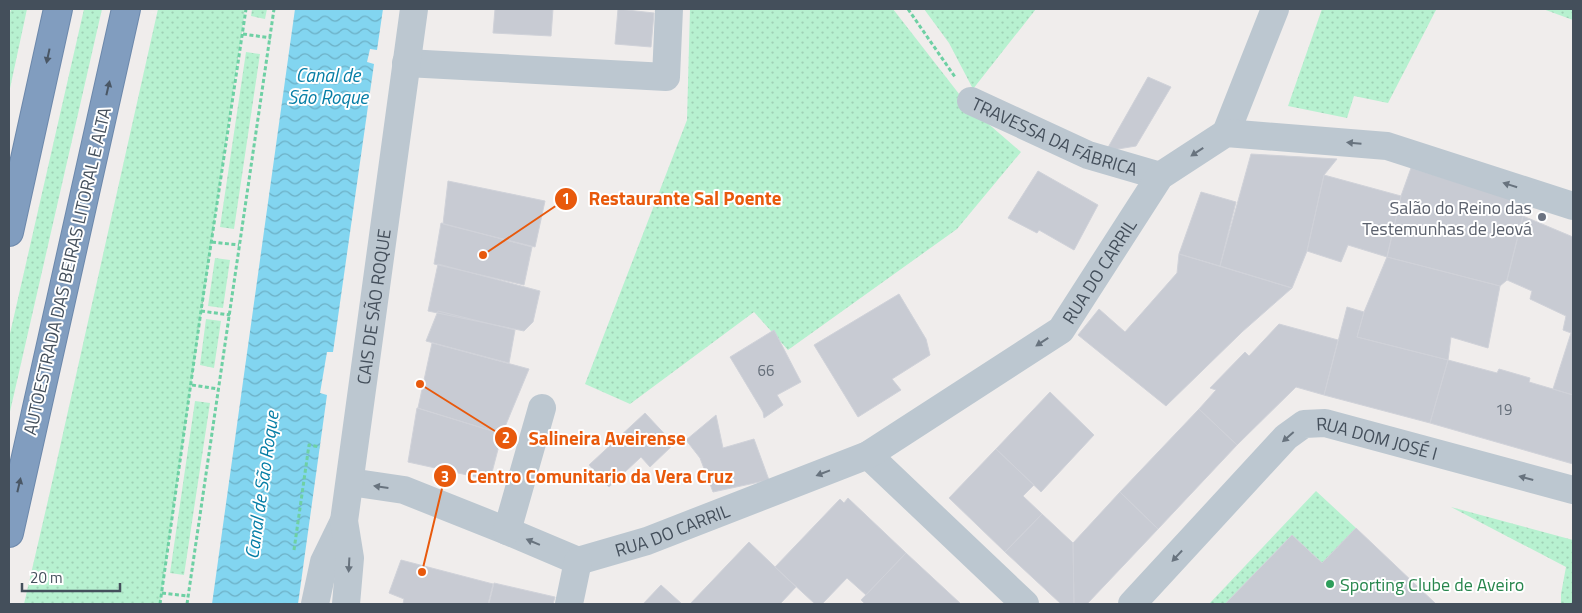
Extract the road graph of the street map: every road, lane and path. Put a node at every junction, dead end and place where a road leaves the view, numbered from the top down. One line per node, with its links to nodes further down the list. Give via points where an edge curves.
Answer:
1 (58, 9): 16 (highway, one-way to 16)
2 (126, 9): 30 (highway, AUTOESTRADA DAS BEIRAS LITORAL E ALTA, one-way to 2)
3 (246, 9): 9 (path)
4 (274, 9): 10 (path)
5 (414, 9): 11 (street, CAIS DE SÃO ROQUE)
6 (669, 9): 11 (street, via 666,77)
7 (908, 9): 12 (path, TRAVESSA DA FÁBRICA)
8 (1275, 9): 13 (street)
9 (243, 34): 10 (path); 17 (path)
10 (270, 38): 18 (path)
11 (406, 63): 26 (street, CAIS DE SÃO ROQUE)
12 (971, 100): 14 (street, TRAVESSA DA FÁBRICA, via 1088,155)
13 (1226, 133): 14 (street, RUA DO CARRIL, one-way to 14); 15 (street, one-way to 13, via 1387,146)
14 (1160, 176): 25 (street, RUA DO CARRIL, one-way to 25, via 1061,330)
15 (1573, 206)
16 (9, 232)
17 (212, 242): 18 (path); 19 (path)
18 (239, 245): 20 (path)
19 (201, 312): 20 (path); 21 (path)
20 (230, 315): 22 (path)
21 (192, 385): 22 (path); 33 (path)
22 (218, 389): 34 (path)
23 (542, 408): 29 (street)
24 (320, 447): 31 (path, via 309,445)
25 (868, 455): 32 (street, RUA DO CARRIL, one-way to 32, via 647,541); 40 (street)
26 (350, 482): 28 (street, CAIS DE SÃO ROQUE); 29 (street, one-way to 26, via 404,490)
27 (1573, 490): 41 (street, RUA DOM JOSÉ I, one-way to 41, via 1325,423 1304,424 1286,437)
28 (344, 521): 37 (street, via 324,562); 38 (street, CAIS DE SÃO ROQUE, one-way to 38, via 350,558)
29 (507, 531): 32 (street, one-way to 29)
30 (9, 533)
31 (293, 556)
32 (578, 561): 39 (street)
33 (162, 593): 34 (path); 35 (path)
34 (188, 596): 36 (path)
35 (160, 604)
36 (187, 604)
37 (315, 604)
38 (346, 604)
39 (569, 604)
40 (1025, 604)
41 (1132, 604)

